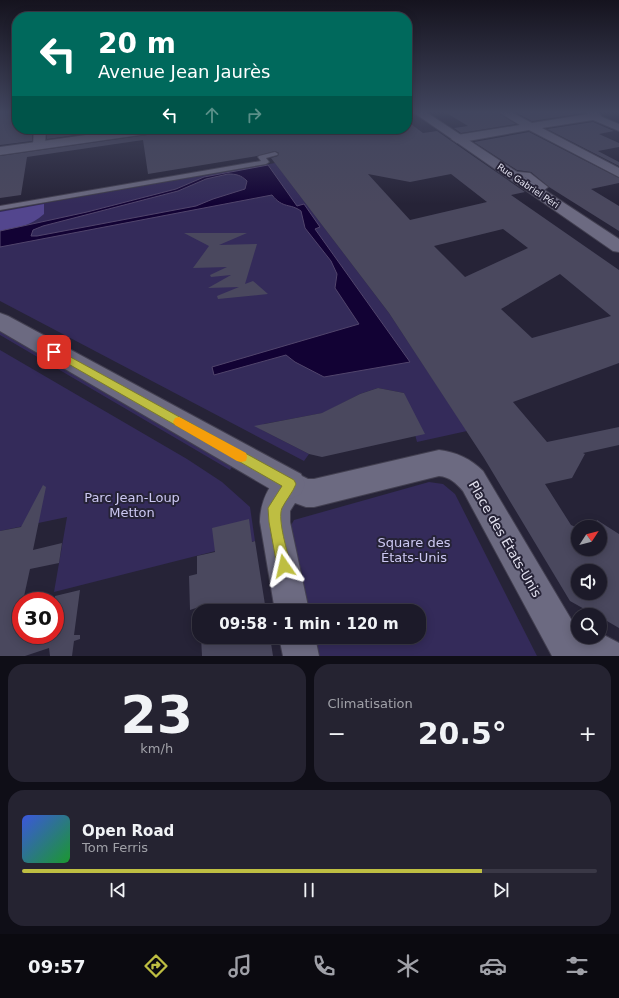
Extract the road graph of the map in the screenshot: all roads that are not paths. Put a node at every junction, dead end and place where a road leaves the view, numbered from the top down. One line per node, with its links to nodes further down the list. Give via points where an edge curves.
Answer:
1 (53, 143): 4 (street)
2 (462, 143): 9 (street, Rue Gabriel Péri)
3 (560, 143): 7 (street)
4 (39, 145): 5 (street)
5 (0, 151)
6 (275, 154): 8 (lane, via 261,157 266,162)
7 (619, 173)
8 (0, 208)
9 (619, 247)
10 (0, 321): 11 (street)
11 (290, 484): 12 (street, via 275,508 275,522); 14 (street, Place des États-Unis, via 306,493 314,493 439,463 457,467 473,481)
12 (291, 604)
13 (298, 644): 15 (street)
14 (565, 644): 16 (street)
15 (301, 656)
16 (606, 656)

